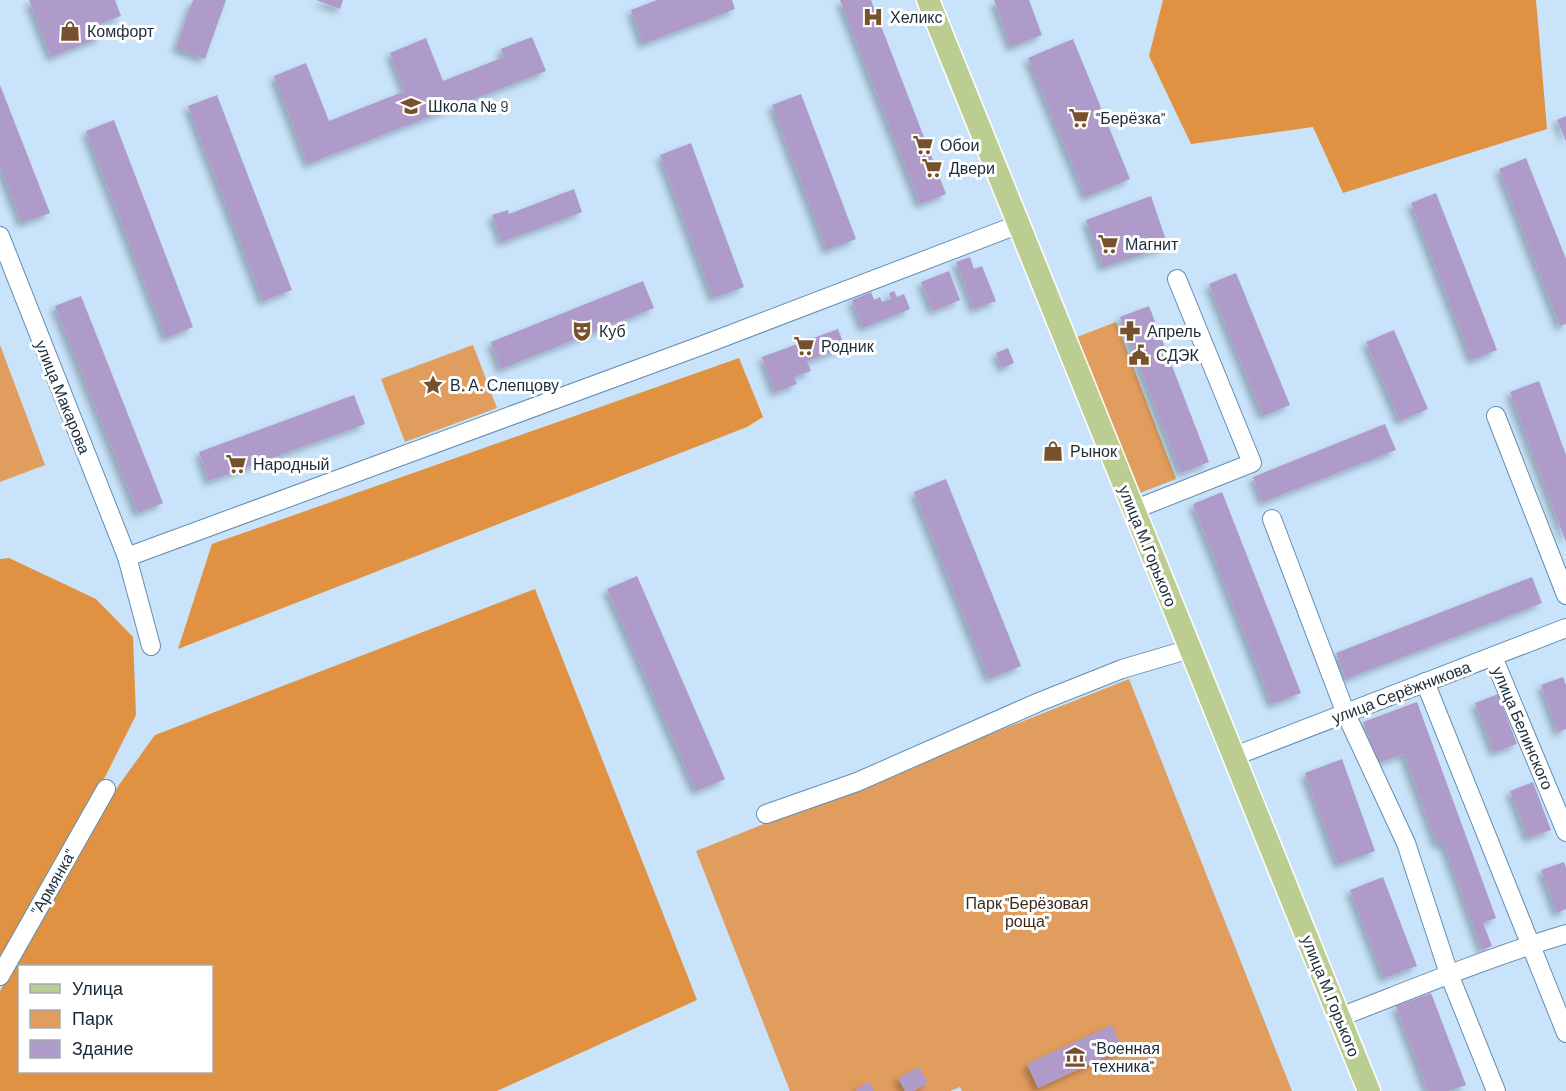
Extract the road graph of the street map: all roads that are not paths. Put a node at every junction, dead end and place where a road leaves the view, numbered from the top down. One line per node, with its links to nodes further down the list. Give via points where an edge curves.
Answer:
1 (928, 0): 2 (main road, улица М.Горького)
2 (1017, 225): 6 (main road, улица М.Горького); 8 (street)
3 (0, 236): 8 (street, улица Макарова)
4 (1177, 279): 6 (street, via 1252,463)
5 (1496, 416): 9 (street)
6 (1133, 510): 12 (main road, улица М.Горького)
7 (1272, 519): 15 (street)
8 (127, 557): 11 (street, улица Макарова)
9 (1566, 596)
10 (1566, 628): 13 (street, улица Серёжникова)
11 (151, 646)
12 (1190, 649): 16 (main road, улица М.Горького); 18 (street, via 1122,669 857,782)
13 (1493, 657): 14 (street, улица Серёжникова); 19 (street, улица Белинского)
14 (1425, 682): 15 (street, улица Серёжникова); 21 (street)
15 (1346, 714): 16 (street, улица Серёжникова); 22 (street, via 1407,843)
16 (1235, 756): 24 (main road, улица М.Горького)
17 (106, 789): 23 (street, "Армянка")
18 (766, 814)
19 (1566, 832)
20 (1566, 934): 21 (street)
21 (1532, 944): 22 (street); 25 (street)
22 (1449, 974): 24 (street); 27 (street)
23 (0, 976)
24 (1340, 1017): 26 (main road, улица М.Горького)
25 (1566, 1033)
26 (1369, 1091)
27 (1496, 1091)

